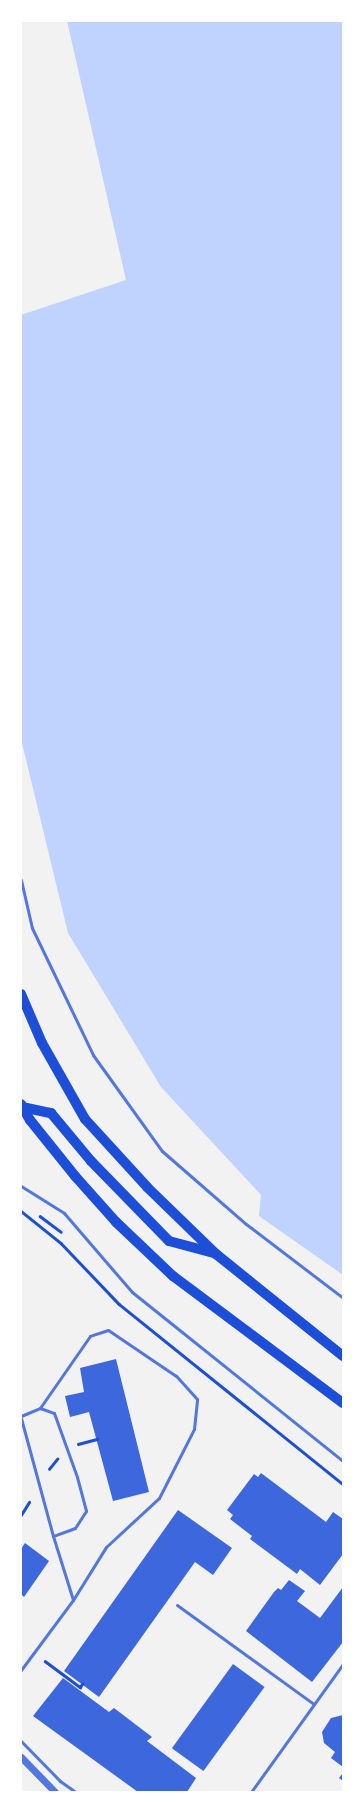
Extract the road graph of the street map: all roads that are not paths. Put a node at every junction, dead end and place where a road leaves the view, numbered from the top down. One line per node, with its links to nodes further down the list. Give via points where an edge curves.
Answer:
1 (21, 880): 7 (lane, via 32,928 93,1055 162,1151 246,1224)
2 (21, 994): 6 (main road, via 42,1043 85,1119 147,1187)
3 (21, 1106): 4 (main road); 6 (main road, via 51,1113 91,1161 169,1241)
4 (25, 1120): 9 (main road, via 111,1216 173,1276)
5 (21, 1186): 12 (lane, via 64,1213 132,1292)
6 (216, 1254): 8 (main road)
7 (343, 1298)
8 (343, 1356)
9 (343, 1403)
10 (40, 1408): 11 (lane); 13 (lane, via 54,1413 86,1511 75,1528); 14 (lane, via 90,1336 108,1330 176,1376 196,1399 194,1429 159,1498 106,1547)
11 (21, 1417): 13 (lane)
12 (343, 1461)
13 (53, 1536): 14 (lane)
14 (73, 1600): 17 (lane)
15 (177, 1605): 18 (lane)
16 (343, 1664): 18 (lane)
17 (21, 1670)
18 (314, 1704): 23 (lane)
19 (21, 1741): 22 (lane, via 60,1781)
20 (21, 1757): 21 (street)
21 (55, 1792)
22 (76, 1792)
23 (251, 1792)

